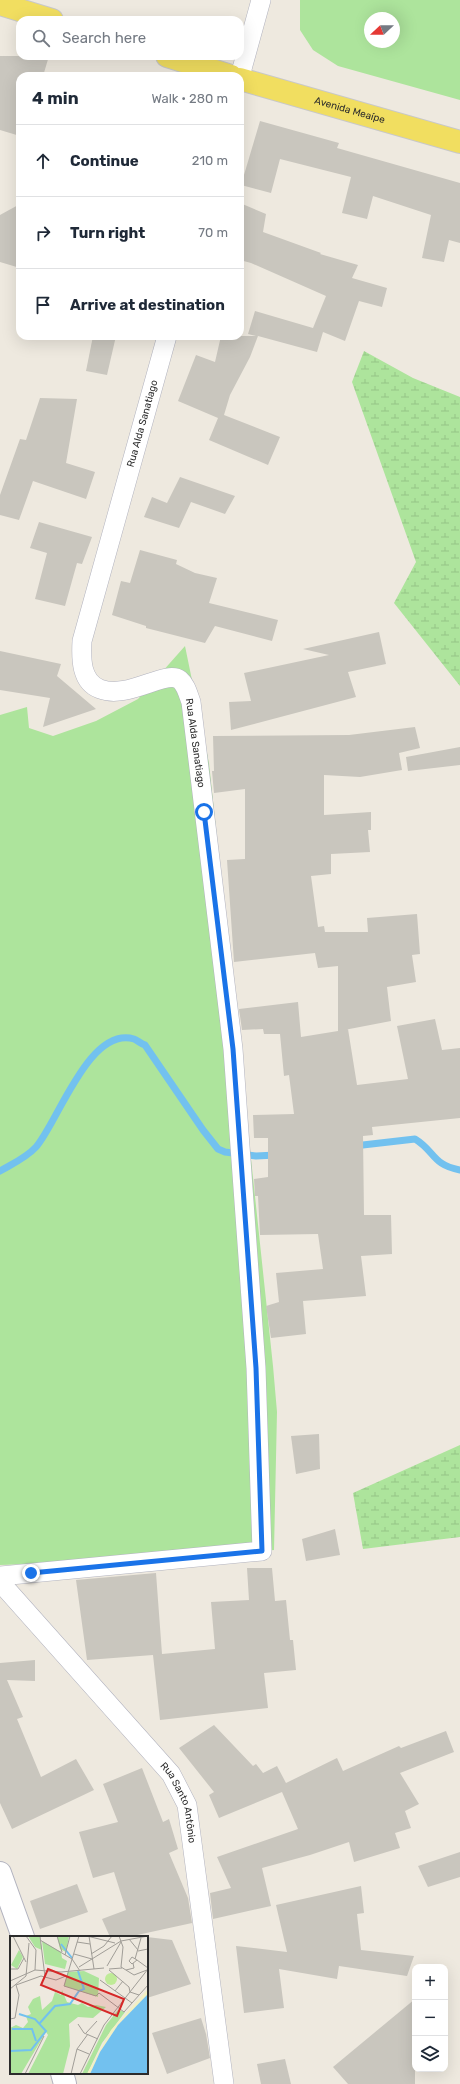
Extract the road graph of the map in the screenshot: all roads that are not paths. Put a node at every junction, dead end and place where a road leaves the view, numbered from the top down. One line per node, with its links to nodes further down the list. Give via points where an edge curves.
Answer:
1 (261, 0): 6 (street)
2 (0, 4): 3 (main road)
3 (39, 16)
4 (180, 60): 5 (main road)
5 (218, 72)
6 (241, 72)
7 (244, 78): 8 (main road, Avenida Meaípe)
8 (460, 142)
9 (166, 340): 10 (street, Rua Alda Sanatiago, via 82,642 81,660 86,678 93,687 107,692 123,692 167,676 179,679 186,688 191,702 233,1049 256,1368 262,1551)
10 (0, 1576)
11 (0, 1582): 15 (street, Rua Santo Antônio, via 171,1774 187,1805)
12 (0, 1873): 13 (street)
13 (23, 1936)
14 (62, 2074): 16 (street)
15 (221, 2082)
16 (65, 2084)

